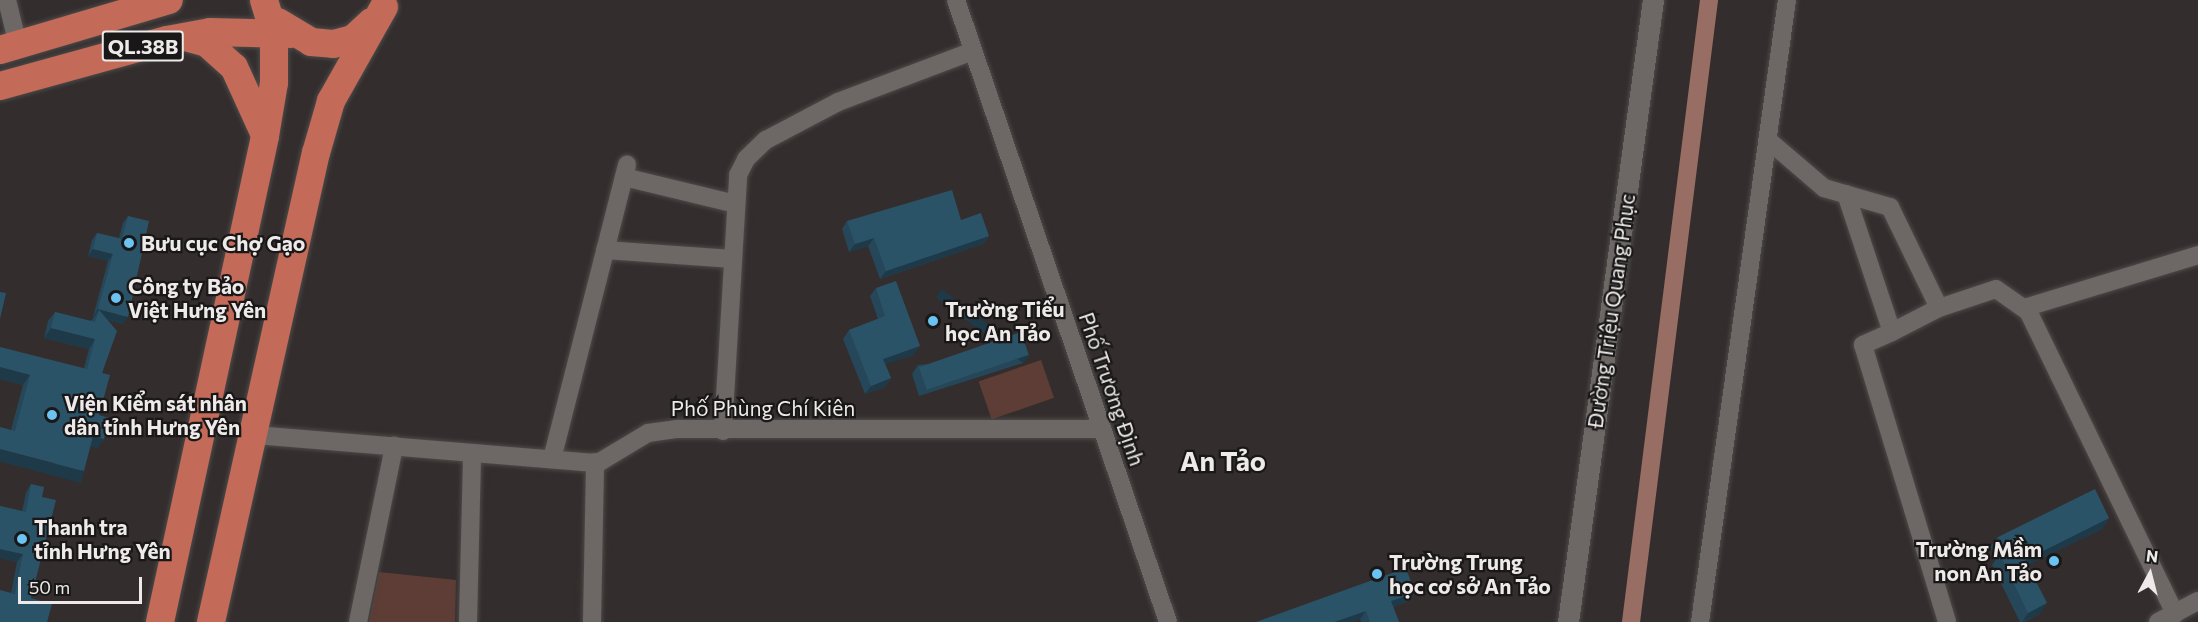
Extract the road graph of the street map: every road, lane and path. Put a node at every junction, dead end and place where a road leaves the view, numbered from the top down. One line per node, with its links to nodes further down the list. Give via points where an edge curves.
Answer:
1 (7, 0): 10 (street)
2 (169, 0): 10 (highway, QL.38B)
3 (264, 0): 8 (highway)
4 (956, 0): 11 (street, Phố Trương Định)
5 (1653, 0): 38 (street, Đường Triệu Quang Phục)
6 (1787, 0): 14 (street)
7 (390, 2): 8 (highway, via 353,39 333,44); 25 (highway, via 331,101)
8 (282, 33): 9 (highway, QL.38B); 13 (highway)
9 (183, 37): 12 (highway, QL.38B); 13 (highway, via 207,43 234,67)
10 (9, 48)
11 (973, 51): 16 (street, via 838,102 766,140 738,175); 23 (street, Phố Trương Định)
12 (0, 86)
13 (266, 136): 32 (highway)
14 (1768, 140): 15 (street, via 1816,183); 39 (street)
15 (1846, 194): 20 (street, via 1890,207); 22 (street)
16 (736, 204): 17 (street, via 626,171); 19 (street)
17 (605, 250): 19 (street); 28 (street)
18 (2198, 255): 21 (street)
19 (733, 259): 24 (street)
20 (1939, 308): 21 (street, via 1996,289); 22 (street)
21 (2024, 308): 31 (street)
22 (1892, 332): 40 (street, via 1863,345)
23 (1102, 429): 24 (street, Phố Phùng Chí Kiên); 37 (street, Phố Trương Định)
24 (723, 431): 29 (street, Phố Phùng Chí Kiên, via 648,433)
25 (255, 435): 26 (street); 33 (highway)
26 (394, 446): 27 (street); 34 (street)
27 (472, 453): 28 (street); 35 (street)
28 (552, 459): 29 (street)
29 (595, 462): 36 (street)
30 (2198, 601): 31 (street)
31 (2175, 614): 41 (street)
32 (160, 622)
33 (211, 622)
34 (358, 622)
35 (468, 622)
36 (592, 622)
37 (1167, 622)
38 (1568, 622)
39 (1700, 622)
40 (1947, 622)
41 (2158, 622)

